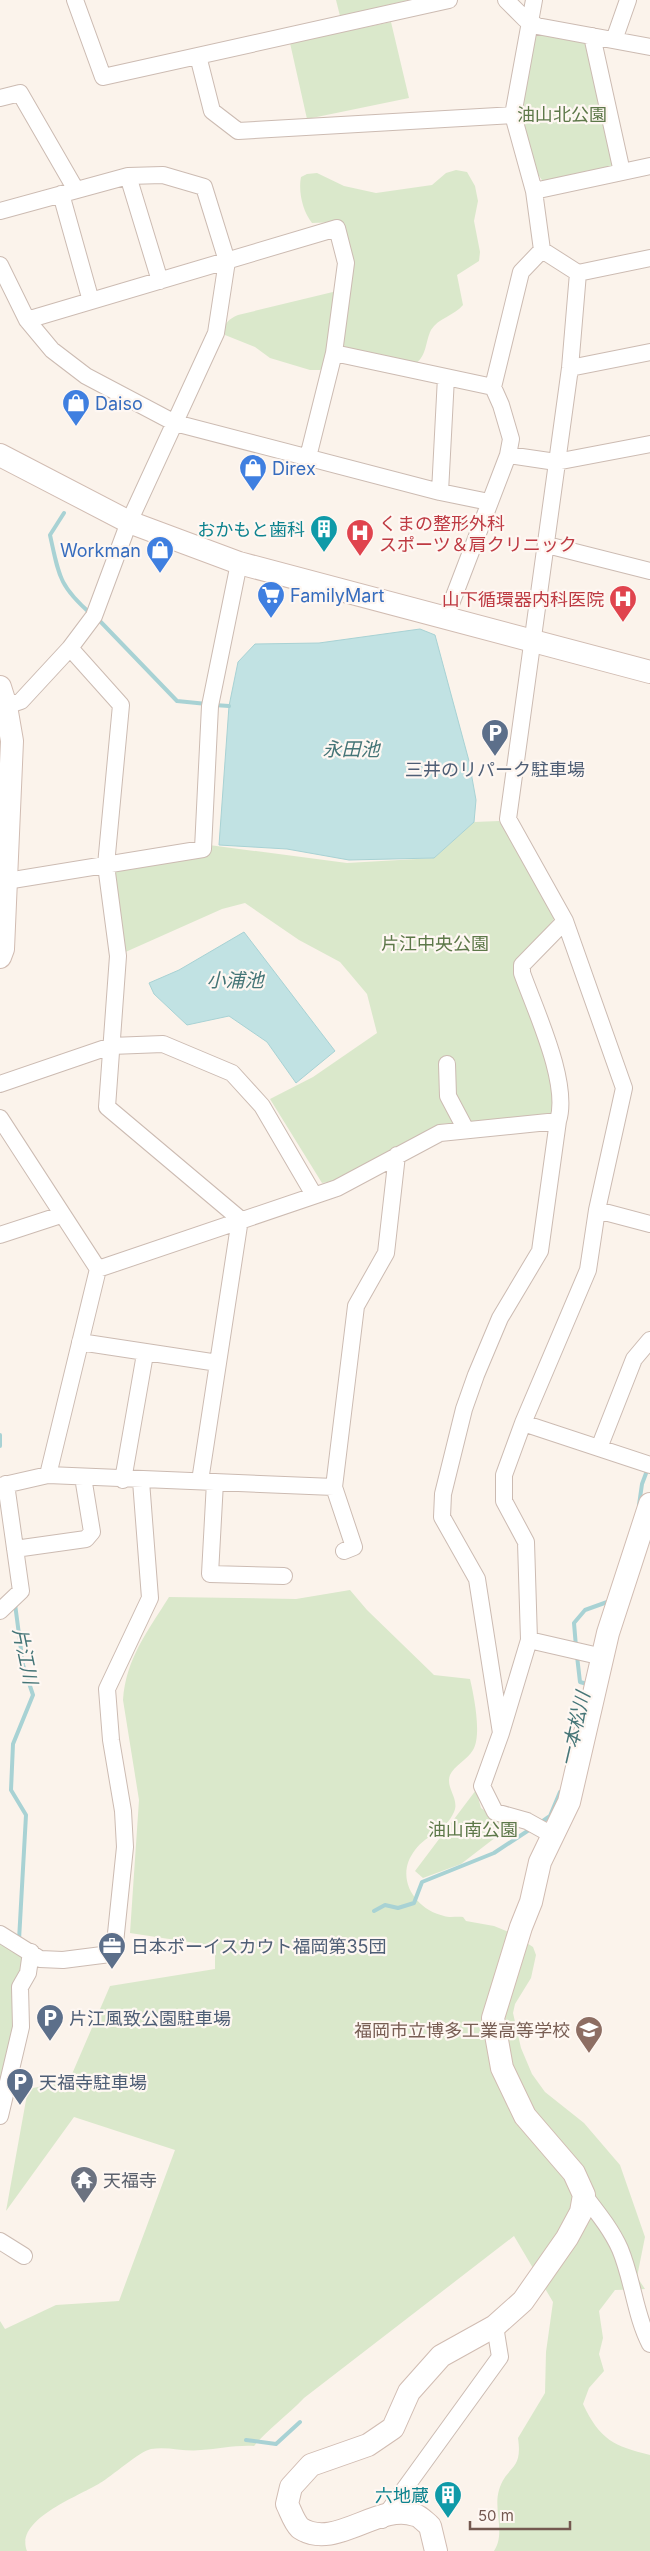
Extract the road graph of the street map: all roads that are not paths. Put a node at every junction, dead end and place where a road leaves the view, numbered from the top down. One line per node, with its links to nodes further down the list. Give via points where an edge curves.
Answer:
1 (74, 0): 10 (street, via 103,77)
2 (449, 0): 10 (street)
3 (506, 0): 6 (street)
4 (534, 0): 6 (street)
5 (625, 1): 8 (street)
6 (529, 22): 7 (street); 12 (street)
7 (592, 36): 8 (street); 14 (street)
8 (614, 40): 9 (street)
9 (650, 47)
10 (198, 56): 12 (street, via 212,111 238,131)
11 (0, 98): 17 (street, via 20,93)
12 (513, 115): 16 (street)
13 (650, 166): 14 (street)
14 (622, 172): 16 (street)
15 (128, 176): 17 (street); 21 (street, via 163,175 204,187); 24 (street)
16 (534, 191): 19 (street)
17 (69, 192): 18 (street); 25 (street)
18 (0, 211)
19 (542, 250): 23 (street); 31 (street, via 521,272)
20 (650, 258): 23 (street)
21 (227, 261): 24 (street); 28 (street, via 337,228 346,263); 32 (street, via 216,333)
22 (0, 265): 26 (street)
23 (578, 273): 29 (street)
24 (160, 281): 25 (street)
25 (91, 301): 26 (street)
26 (27, 320): 32 (street, via 52,350 86,376)
27 (650, 352): 29 (street)
28 (334, 353): 30 (street); 36 (street)
29 (570, 368): 37 (street)
30 (446, 377): 31 (street); 38 (street)
31 (493, 387): 35 (street, via 511,439)
32 (175, 423): 36 (street); 40 (street)
33 (650, 444): 37 (street)
34 (0, 455): 40 (street)
35 (508, 455): 37 (street); 39 (street)
36 (308, 457): 38 (street)
37 (556, 462): 41 (street)
38 (440, 492): 39 (street)
39 (489, 502): 44 (street)
40 (129, 522): 42 (street); 46 (street, via 94,616)
41 (547, 545): 43 (street); 45 (street)
42 (239, 563): 44 (street); 49 (street, via 210,706 203,849)
43 (650, 571)
44 (446, 617): 45 (street)
45 (532, 639): 47 (street); 51 (street, via 508,819)
46 (70, 648): 48 (street, via 20,701); 49 (street, via 121,705)
47 (650, 672)
48 (2, 700): 50 (street, via 12,741)
49 (106, 865): 50 (street); 53 (street, via 118,956)
50 (2, 881): 52 (street, via 3,949)
51 (565, 921): 57 (street, via 522,965 558,1077 561,1111); 61 (street, via 624,1088)
52 (0, 957)
53 (111, 1046): 55 (street); 60 (street, via 163,1044 232,1073 262,1106); 63 (street, via 107,1107)
54 (447, 1064): 58 (street, via 448,1096)
55 (0, 1084)
56 (0, 1118): 62 (street)
57 (558, 1121): 58 (street); 88 (street, via 540,1251 500,1318 476,1375 464,1408 443,1494 442,1517 477,1580)
58 (466, 1130): 59 (street, via 440,1133)
59 (398, 1156): 60 (street, via 337,1188); 80 (street, via 386,1252 356,1306)
60 (314, 1195): 63 (street)
61 (597, 1210): 64 (street); 71 (street, via 588,1270)
62 (61, 1214): 65 (street); 66 (street)
63 (240, 1219): 66 (street); 70 (street)
64 (650, 1224)
65 (0, 1235)
66 (98, 1269): 68 (street)
67 (650, 1340): 72 (street, via 634,1359)
68 (80, 1342): 69 (street); 74 (street)
69 (145, 1354): 70 (street); 76 (street)
70 (218, 1364): 78 (street)
71 (524, 1423): 72 (street); 86 (street, via 504,1476 504,1502 526,1542)
72 (599, 1448): 73 (street)
73 (646, 1463)
74 (48, 1475): 75 (street); 79 (street)
75 (83, 1477): 76 (street); 82 (street, via 92,1532 86,1539)
76 (123, 1480): 77 (street)
77 (140, 1481): 78 (street); 91 (street, via 150,1598 107,1689 125,1847 115,1943 110,1954 63,1960 40,1958)
78 (208, 1482): 80 (street); 84 (street, via 210,1574)
79 (3, 1485): 82 (street)
80 (334, 1487): 83 (street, via 354,1547)
81 (650, 1504): 87 (street, via 608,1633)
82 (15, 1549): 85 (street, via 21,1591)
83 (344, 1551)
84 (279, 1572)
85 (9, 1604)
86 (529, 1640): 87 (street); 88 (street)
87 (595, 1655): 89 (street, via 569,1802)
88 (501, 1733): 89 (street, via 482,1786 495,1812)
89 (549, 1833): 93 (street, via 494,2018 502,2068 525,2116 574,2173)
90 (0, 1934): 91 (street)
91 (31, 1952): 92 (street, via 28,1973 20,1987 21,2027)
92 (0, 2116)
93 (584, 2195): 96 (street, via 581,2212 567,2238 523,2301); 97 (street, via 612,2233 620,2251)
94 (0, 2241): 95 (street)
95 (24, 2256)
96 (495, 2326): 98 (street, via 500,2357); 98 (street, via 442,2356 409,2392 393,2428 368,2445 311,2465 291,2487 287,2504 300,2528 316,2541 329,2541 356,2533)
97 (650, 2344)
98 (382, 2520): 99 (street, via 391,2515 415,2515 430,2526)
99 (436, 2551)

